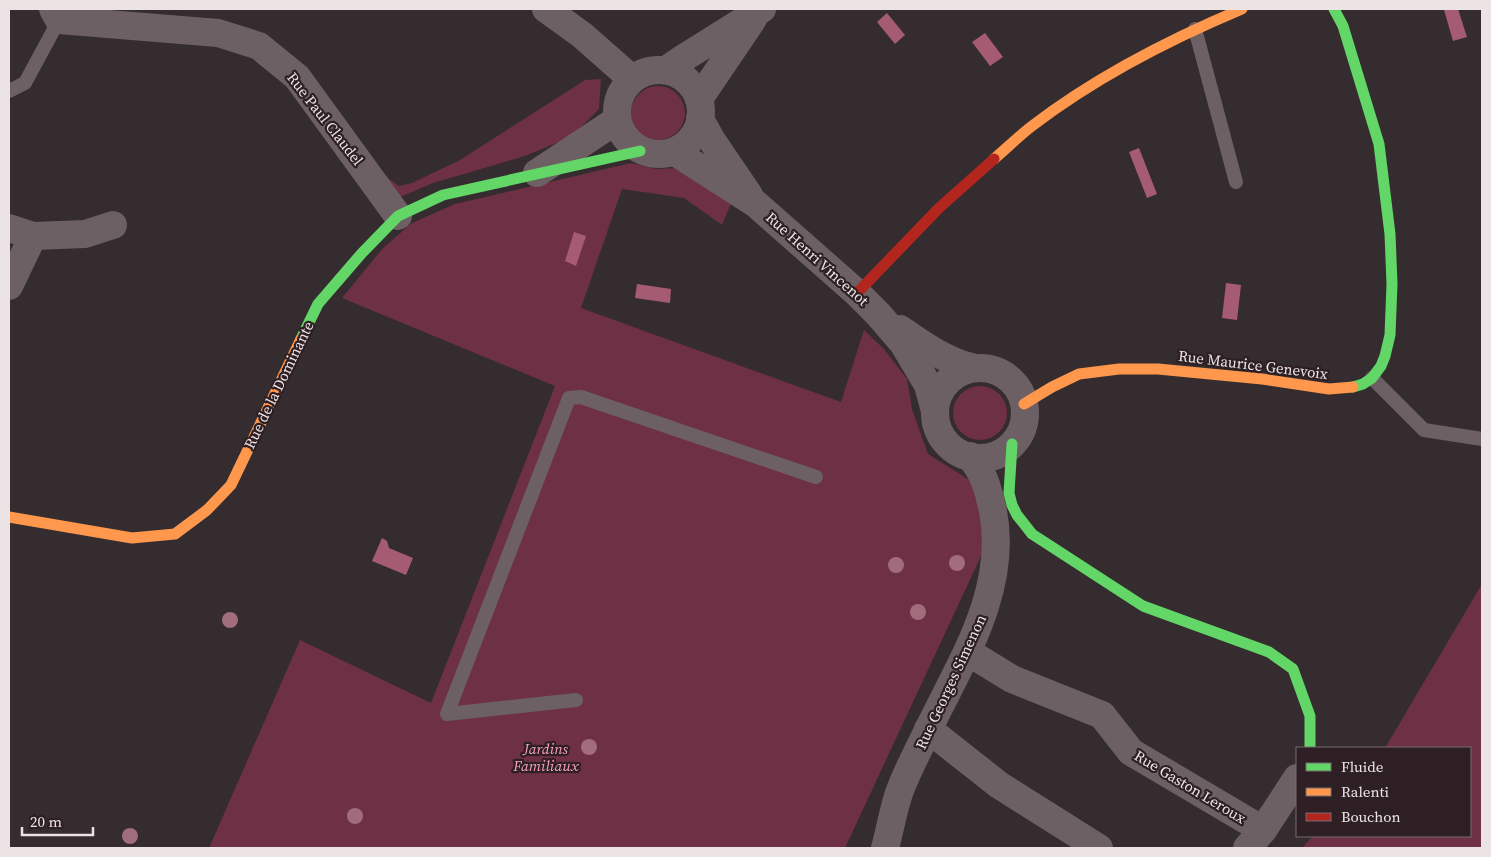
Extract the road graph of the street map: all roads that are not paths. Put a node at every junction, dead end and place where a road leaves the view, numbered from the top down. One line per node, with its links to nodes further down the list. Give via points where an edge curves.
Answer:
1 (546, 9): 8 (street, via 582,35)
2 (1242, 9): 6 (street)
3 (1334, 9): 24 (street, via 1343,26 1379,144 1390,234 1390,336 1381,366)
4 (760, 10): 7 (street); 10 (street)
5 (56, 15): 9 (lane, Rue Paul Claudel, via 25,83); 17 (street, Rue Paul Claudel, via 218,33 259,46 297,77)
6 (1195, 29): 15 (lane); 21 (street, via 1115,71 1030,127 939,208)
7 (666, 70): 8 (street, via 642,73); 10 (street, via 687,80 694,89)
8 (632, 79): 11 (street, via 619,98)
9 (9, 91)
10 (700, 109): 13 (street, via 698,130); 16 (street, Rue Henri Vincenot, via 711,138)
11 (617, 120): 12 (street, via 629,143); 14 (street, Rue de la Dominante)
12 (640, 151): 13 (street, Rue de la Dominante, via 663,155); 14 (street, Rue de la Dominante)
13 (675, 152): 16 (street, Rue Henri Vincenot)
14 (535, 174): 17 (street, Rue de la Dominante, via 443,196)
15 (1236, 182)
16 (756, 204): 21 (street, Rue Henri Vincenot)
17 (398, 216): 31 (street, Rue de la Dominante, via 318,304 231,485 207,510 175,534 132,538)
18 (113, 225): 19 (street, via 84,234)
19 (21, 232): 20 (street)
20 (9, 286)
21 (857, 292): 22 (street, Rue Henri Vincenot)
22 (878, 314): 23 (street, Rue Henri Vincenot, via 941,357); 26 (street, Rue Henri Vincenot, via 915,360 928,385)
23 (975, 368): 25 (street, Rue Henri Vincenot, via 988,368 1012,380); 26 (street, via 962,371 943,387)
24 (1372, 378): 25 (street, Rue Maurice Genevoix, via 1352,388 1329,389 1158,368 1119,369 1080,374); 27 (lane, via 1424,430)
25 (1024, 404): 28 (street, via 1023,426)
26 (935, 412): 29 (street, Rue Henri Vincenot, via 942,436 950,446)
27 (1482, 439)
28 (1012, 444): 29 (street, via 996,454 978,458); 35 (street, via 1009,493 1012,505 1032,534 1143,606 1269,652 1293,669 1310,716)
29 (970, 456): 32 (street, Rue Georges Simenon, via 990,497 996,528 996,551 986,606)
30 (816, 477): 33 (lane, via 580,397 569,398 447,714)
31 (9, 516)
32 (968, 652): 34 (street, Rue Georges Simenon); 37 (street, Rue Gaston Leroux, via 1012,679 1102,715 1130,752)
33 (576, 700)
34 (928, 729): 38 (street, Rue Georges Simenon, via 899,793); 39 (street, via 999,785)
35 (1310, 747)
36 (1296, 779): 37 (street)
37 (1255, 839)
38 (885, 848)
39 (1099, 848)

